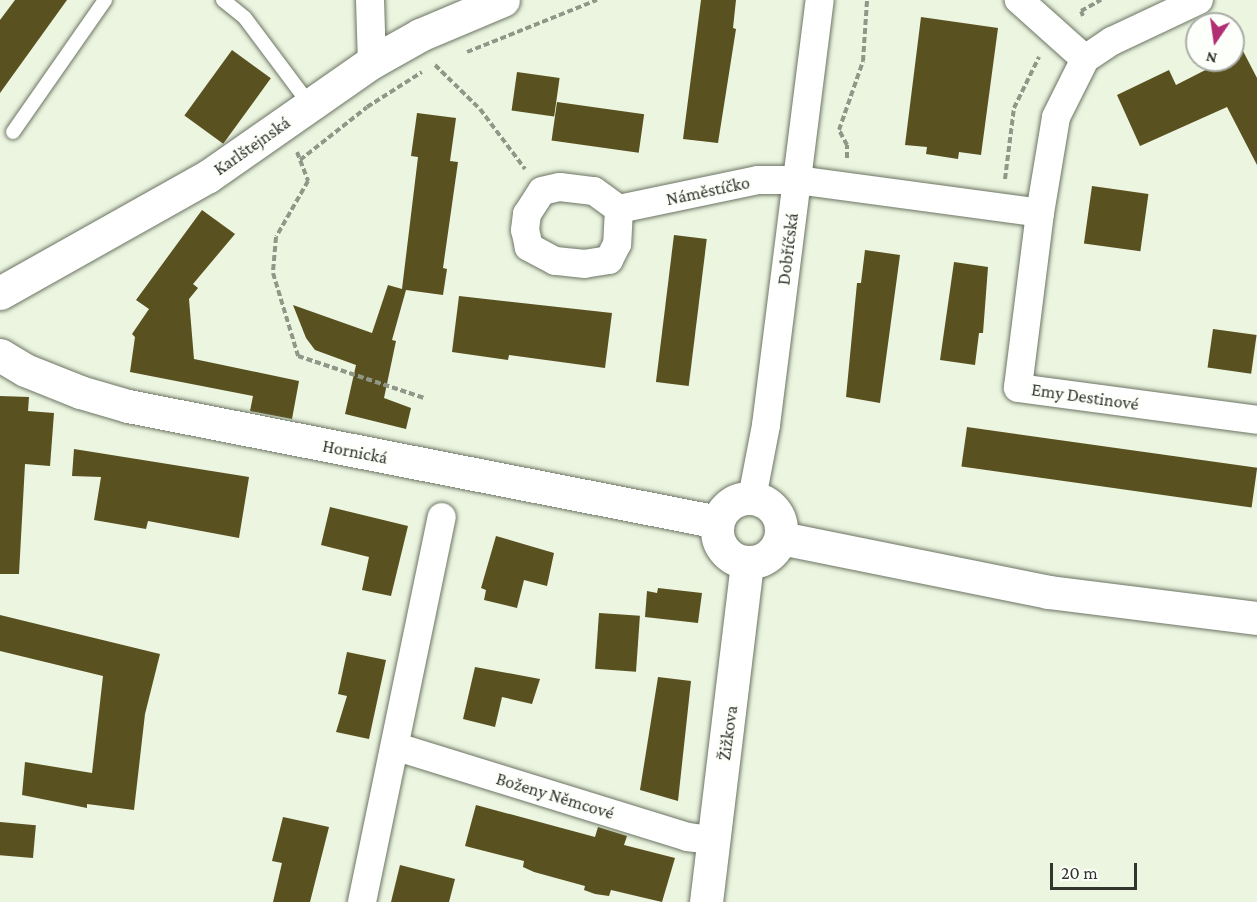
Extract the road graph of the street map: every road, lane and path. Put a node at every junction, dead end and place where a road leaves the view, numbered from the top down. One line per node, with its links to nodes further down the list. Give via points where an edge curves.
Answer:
1 (105, 0): 19 (lane)
2 (223, 0): 18 (lane, via 244,18)
3 (370, 0): 16 (street)
4 (503, 0): 16 (street, Karlštejnská, via 420,35)
5 (597, 0): 12 (path)
6 (820, 0): 22 (street, Dobříčská)
7 (867, 0): 21 (path, via 863,61 840,130 848,145 847,161)
8 (1019, 0): 13 (street)
9 (1101, 0): 11 (path, via 1081,11)
10 (1199, 0): 13 (street, via 1112,41)
11 (1085, 21)
12 (456, 56)
13 (1084, 59): 26 (street, Emy Destinové, via 1056,117)
14 (445, 60): 17 (path)
15 (1048, 61): 23 (path, via 1038,56 1014,108 1005,183)
16 (372, 62): 18 (street, Karlštejnská)
17 (435, 65): 20 (path, via 367,107); 24 (path, via 480,109)
18 (298, 114): 20 (path); 27 (street, Karlštejnská, via 207,177)
19 (13, 132)
20 (300, 160): 29 (path, via 308,180 276,237 273,273 298,356)
21 (858, 163)
22 (797, 180): 25 (street, Náměstíčko, via 758,180); 26 (street); 31 (street, Dobříčská, via 766,425)
23 (993, 182)
24 (542, 191): 25 (street, via 560,187 594,192); 25 (street, via 527,214 525,230 529,247 555,261 585,264 609,260 617,243)
25 (619, 209)
26 (1040, 213): 30 (street, Emy Destinové, via 1017,388)
27 (0, 293)
28 (0, 355): 33 (street, Hornická, via 25,370 80,392 128,406)
29 (423, 398)
30 (1257, 420)
31 (752, 498): 33 (street, via 730,504); 34 (street, via 763,501 778,516)
32 (442, 517): 37 (street)
33 (718, 522): 35 (street, via 717,534 727,554)
34 (781, 538): 35 (street, via 769,556); 36 (street, via 1048,592)
35 (747, 563): 38 (street, Žižkova)
36 (1257, 618)
37 (397, 747): 38 (street, Boženy Němcové, via 687,837); 39 (street)
38 (713, 840): 40 (street, Žižkova)
39 (362, 902)
40 (706, 902)

